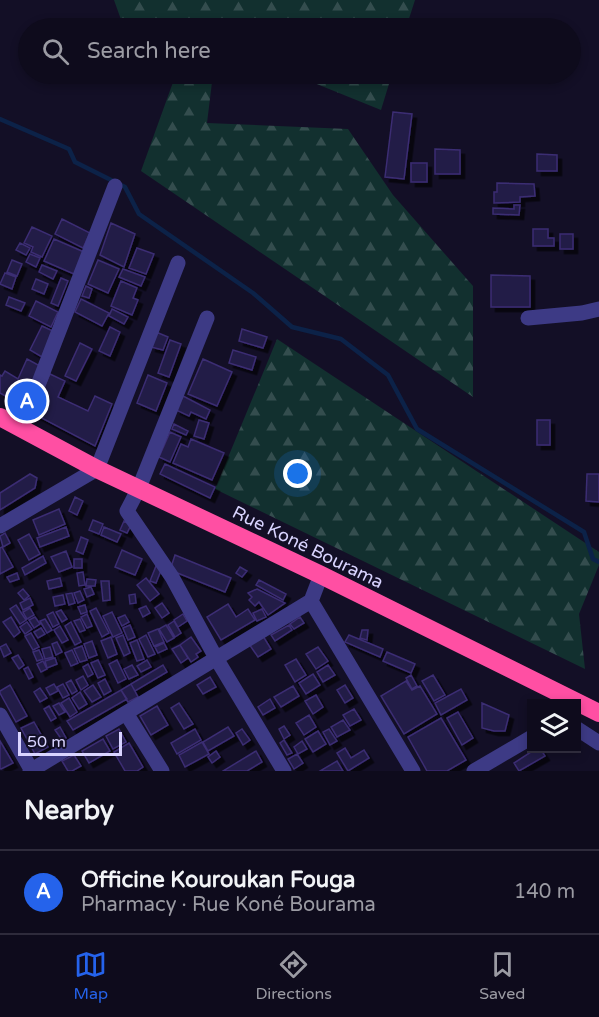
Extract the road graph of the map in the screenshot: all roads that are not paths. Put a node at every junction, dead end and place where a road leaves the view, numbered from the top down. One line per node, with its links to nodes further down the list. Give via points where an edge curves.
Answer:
1 (115, 186): 7 (street)
2 (177, 263): 8 (street)
3 (599, 309): 5 (street)
4 (207, 318): 9 (street)
5 (528, 318)
6 (0, 417): 7 (highway, Rue Koné Bourama)
7 (21, 429): 8 (highway, Rue Koné Bourama)
8 (97, 469): 9 (highway, Rue Koné Bourama); 10 (street)
9 (139, 488): 11 (highway, Rue Koné Bourama); 13 (street, via 127,511 172,578)
10 (0, 526)
11 (321, 575): 12 (street); 14 (highway, Rue Koné Bourama)
12 (310, 601): 13 (street); 23 (street)
13 (216, 658): 15 (street); 22 (street)
14 (586, 710)
15 (126, 713): 20 (street); 21 (street)
16 (0, 715): 20 (street)
17 (581, 731): 19 (street)
18 (527, 739): 24 (street)
19 (599, 742)
20 (31, 771)
21 (162, 771)
22 (284, 771)
23 (413, 771)
24 (474, 771)

